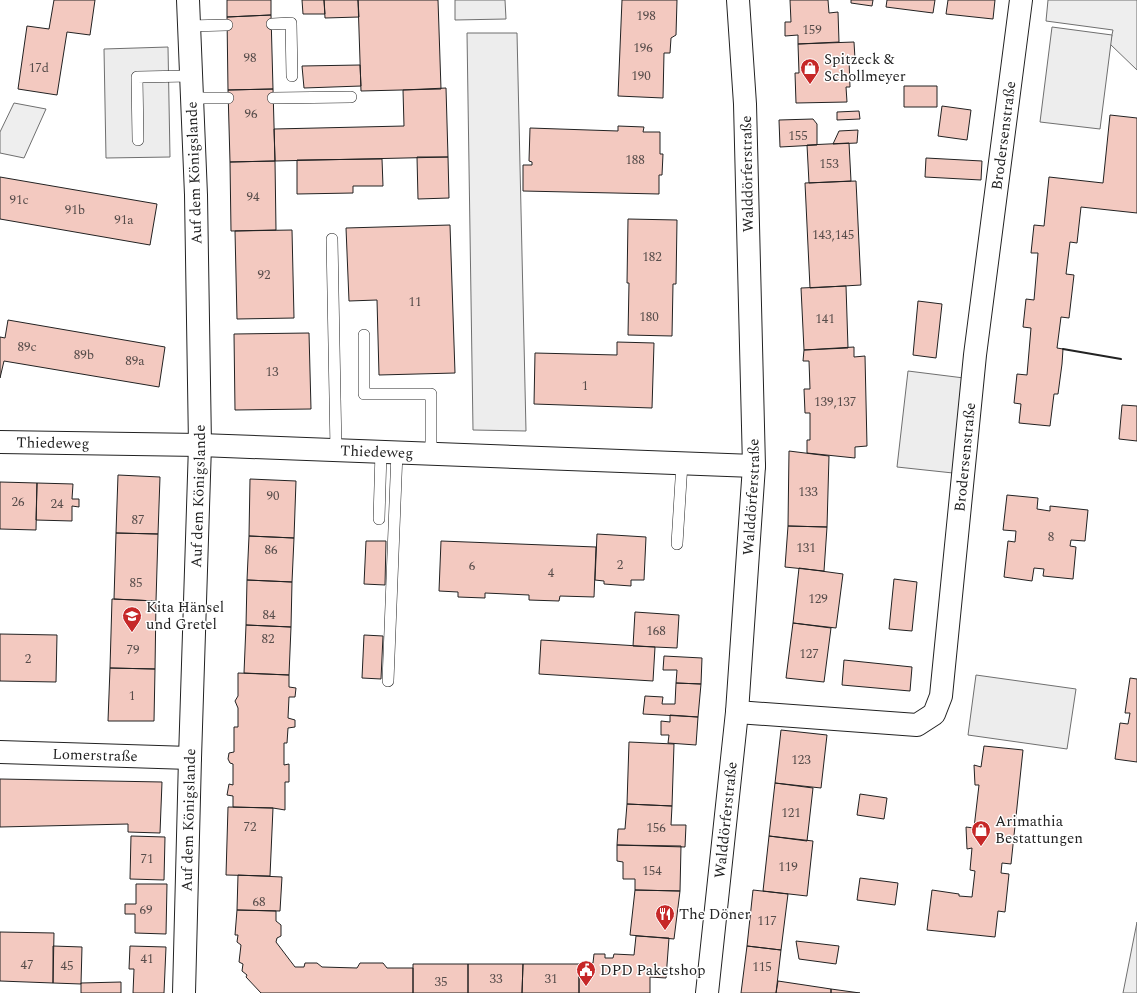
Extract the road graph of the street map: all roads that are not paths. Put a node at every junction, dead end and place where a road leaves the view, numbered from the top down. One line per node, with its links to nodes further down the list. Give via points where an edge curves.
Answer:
1 (188, 0): 6 (street, Auf dem Königslande)
2 (738, 0): 22 (street, Walddörferstraße, via 745,104)
3 (1021, 0): 26 (street, Brodersenstraße, via 975,355 940,696 934,714 917,725)
4 (272, 24): 8 (lane, via 291,23)
5 (227, 25): 6 (lane)
6 (189, 26): 7 (street, Auf dem Königslande)
7 (191, 76): 10 (street, Auf dem Königslande); 13 (lane, via 137,77)
8 (292, 76)
9 (351, 97): 12 (lane)
10 (192, 98): 11 (lane); 17 (street, Auf dem Königslande)
11 (228, 98)
12 (273, 98)
13 (138, 140)
14 (332, 239): 18 (lane)
15 (364, 336): 20 (lane, via 364,394 431,394)
16 (0, 442): 17 (street, Thiedeweg)
17 (200, 445): 18 (street, Thiedeweg); 28 (street, Auf dem Königslande)
18 (336, 450): 19 (street, Thiedeweg)
19 (389, 452): 20 (street, Thiedeweg); 23 (lane); 25 (lane)
20 (431, 454): 21 (street, Thiedeweg)
21 (682, 463): 22 (street, Thiedeweg); 24 (lane)
22 (754, 466): 26 (street, Walddörferstraße)
23 (379, 519)
24 (677, 544)
25 (388, 681)
26 (737, 712): 30 (street, Walddörferstraße)
27 (0, 752): 28 (street, Lomerstraße)
28 (190, 758): 29 (street, Auf dem Königslande)
29 (184, 993)
30 (707, 993)

